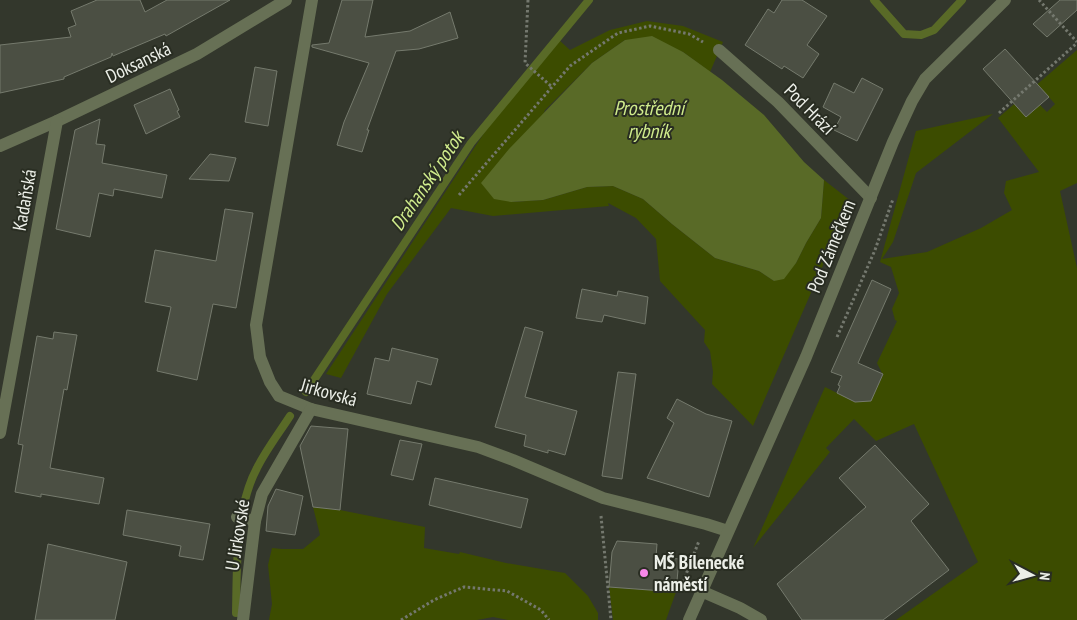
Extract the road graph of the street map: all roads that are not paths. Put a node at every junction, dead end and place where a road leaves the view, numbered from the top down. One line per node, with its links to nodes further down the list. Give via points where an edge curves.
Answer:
1 (286, 0): 5 (street, Doksanská, via 196,54)
2 (312, 0): 8 (street, Jirkovská, via 256,325 260,357 279,396)
3 (1005, 0): 7 (street, Pod Zámečkem, via 925,79 893,142)
4 (719, 50): 7 (street, Pod Hrází, via 778,102)
5 (58, 121): 6 (street, Doksanská); 9 (street, Kadaňská)
6 (0, 146)
7 (871, 198): 10 (street, Pod Zámečkem, via 806,357)
8 (311, 409): 10 (street, Jirkovská, via 478,447 603,498); 12 (street, U Jirkovské, via 246,519)
9 (0, 433)
10 (728, 531): 11 (street, Pod Zámečkem)
11 (701, 591): 13 (street, Pod Zámečkem); 14 (street)
12 (243, 620)
13 (689, 620)
14 (761, 620)

